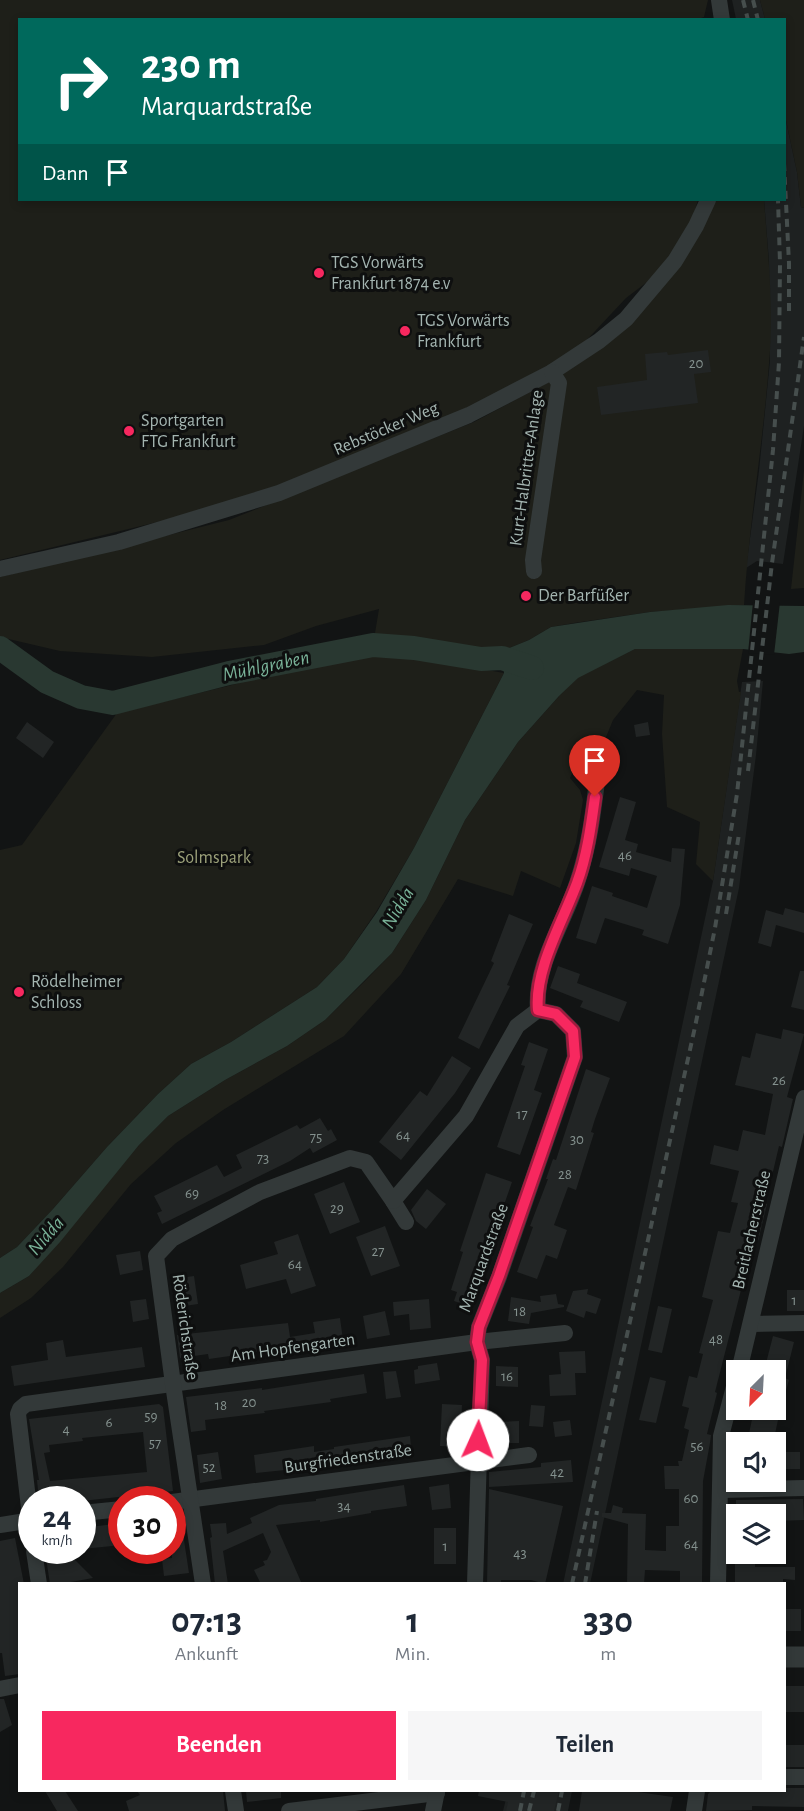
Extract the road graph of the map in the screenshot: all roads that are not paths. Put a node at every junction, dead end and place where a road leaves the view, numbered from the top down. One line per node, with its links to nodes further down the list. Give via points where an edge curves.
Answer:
1 (719, 0): 2 (street)
2 (722, 18)
3 (708, 201): 4 (street, Rebstöcker Weg, via 675,261 634,311 599,341)
4 (552, 372): 5 (street, Rebstöcker Weg, via 469,415 279,494 119,542); 6 (street, Kurt-Halbritter-Anlage, via 559,383)
5 (0, 569)
6 (534, 571)
7 (597, 781): 8 (street, via 591,831 578,881 540,976)
8 (538, 1010): 11 (street, via 517,1026 466,1116); 16 (street, Marquardstraße, via 556,1014 573,1031 575,1057)
9 (804, 1098): 10 (street, Breitlacherstraße)
10 (798, 1144): 14 (street, Breitlacherstraße)
11 (393, 1201): 12 (street); 18 (street, Röderichstraße, via 366,1162 350,1158 260,1192 172,1239 156,1256)
12 (405, 1222)
13 (804, 1323): 14 (street)
14 (751, 1324): 17 (street, Breitlacherstraße)
15 (565, 1333): 16 (street, Am Hopfengarten)
16 (477, 1342): 18 (street, Am Hopfengarten); 21 (street, Marquardstraße, via 482,1360)
17 (742, 1360)
18 (173, 1384): 22 (street, Am Hopfengarten, via 26,1404 18,1414); 25 (street, Röderichstraße)
19 (726, 1417): 24 (street, via 721,1436)
20 (529, 1455): 21 (street, Burgfriedenstraße)
21 (478, 1461): 25 (street, Burgfriedenstraße); 32 (street, Marquardstraße)
22 (27, 1486)
23 (804, 1488): 24 (street)
24 (720, 1490): 33 (street)
25 (191, 1500): 26 (street, Burgfriedenstraße); 31 (street, Röderichstraße)
26 (186, 1501)
27 (18, 1524): 28 (street)
28 (0, 1525)
29 (36, 1564): 30 (street)
30 (39, 1582)
31 (203, 1582)
32 (475, 1582)
33 (718, 1582)
34 (786, 1657): 35 (street)
35 (804, 1657)
36 (18, 1685): 37 (street)
37 (0, 1689)
38 (786, 1777): 39 (street)
39 (804, 1777)
40 (233, 1792): 43 (street)
41 (437, 1792): 44 (street); 45 (street)
42 (697, 1792): 46 (street)
43 (236, 1811)
44 (289, 1811)
45 (433, 1811)
46 (694, 1811)

